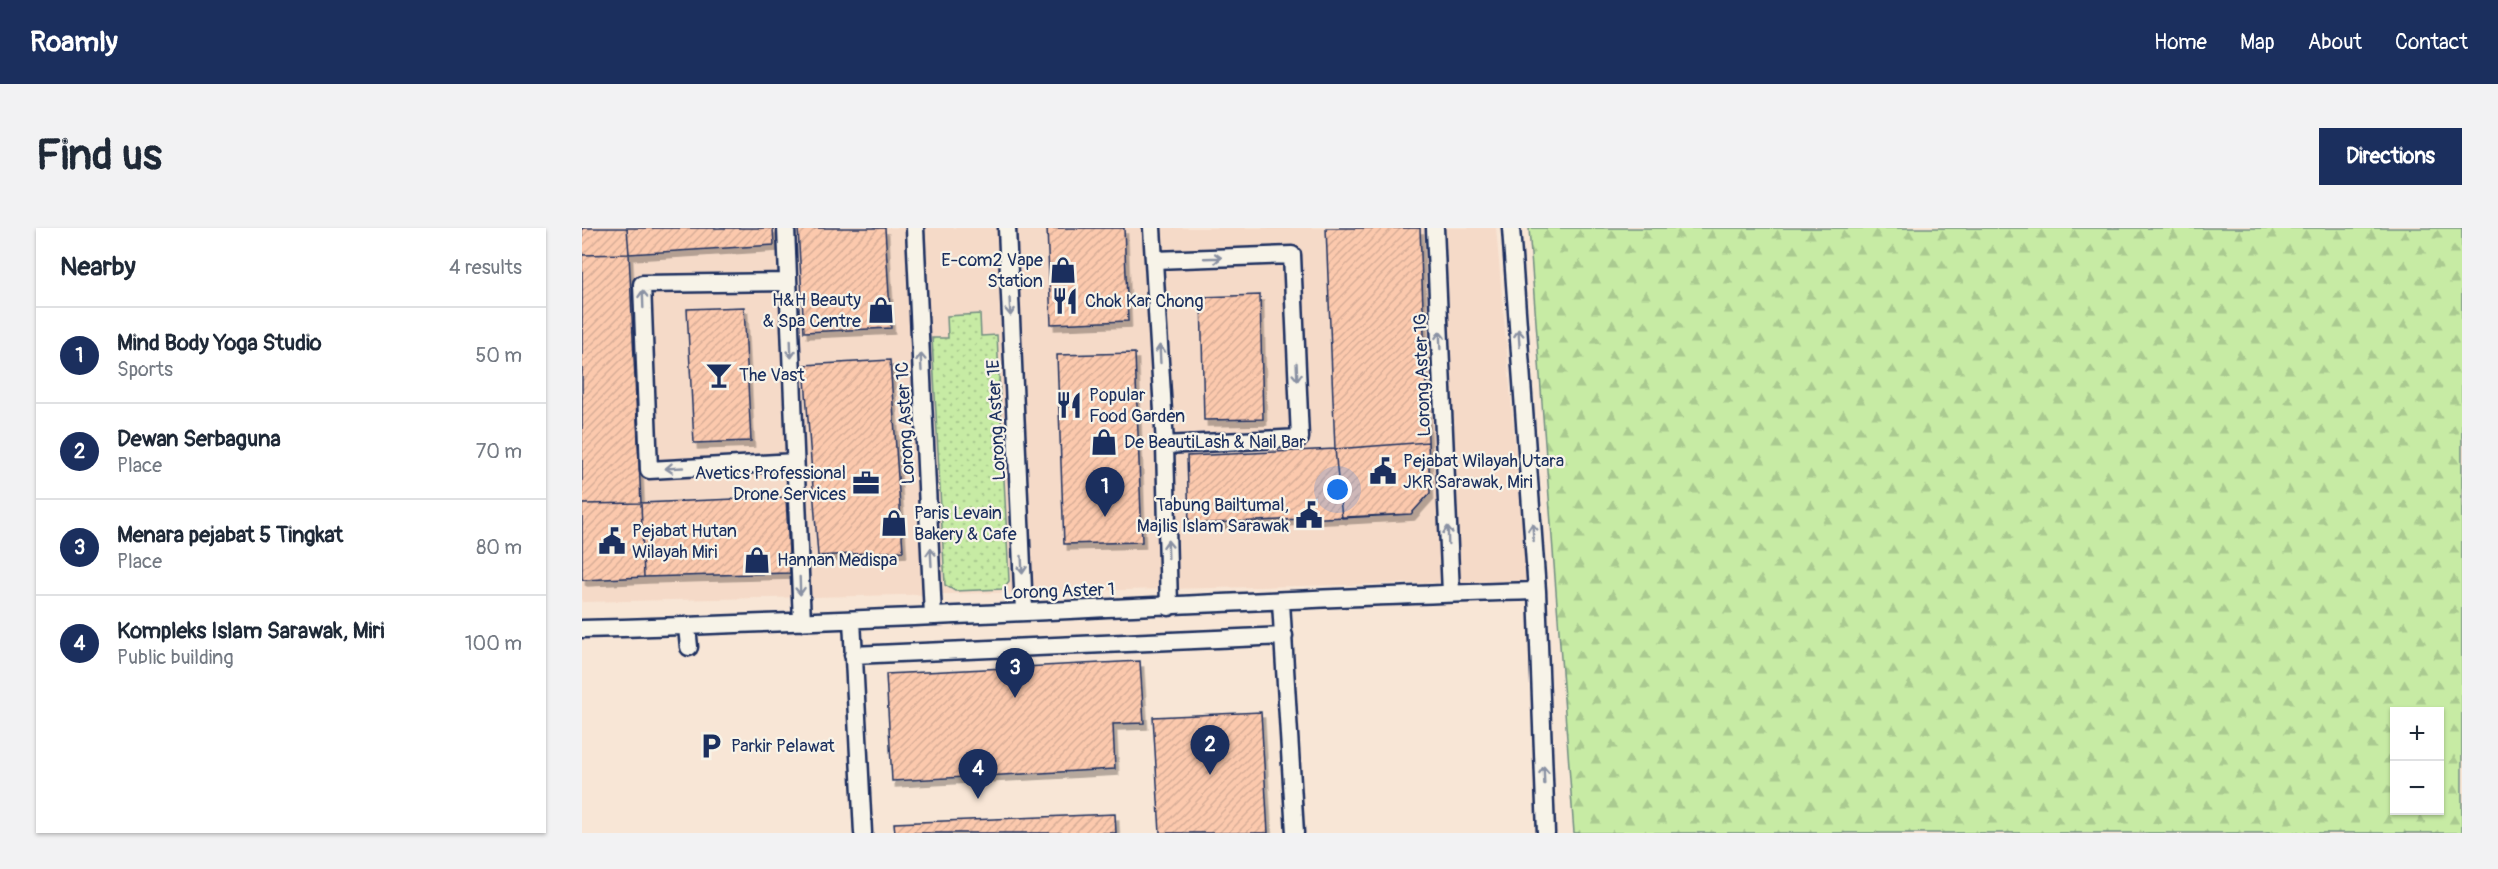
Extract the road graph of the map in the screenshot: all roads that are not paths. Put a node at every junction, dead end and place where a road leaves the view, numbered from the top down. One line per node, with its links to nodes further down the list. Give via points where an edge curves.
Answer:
1 (786, 228): 8 (lane)
2 (915, 228): 16 (lane, Lorong Aster 1C, one-way to 2)
3 (1007, 228): 15 (lane, Lorong Aster 1E, one-way to 15)
4 (1152, 228): 7 (lane)
5 (1435, 228): 12 (lane, Lorong Aster 1G, one-way to 5)
6 (1511, 228): 11 (lane, one-way to 6)
7 (1155, 260): 9 (lane, one-way to 7); 9 (lane, one-way to 9, via 1292,255 1300,438)
8 (788, 282): 10 (lane, one-way to 10); 10 (lane, one-way to 8, via 650,470 642,284)
9 (1165, 445): 14 (lane, one-way to 9)
10 (795, 462): 18 (lane, one-way to 18)
11 (1537, 591): 12 (lane, Lorong Aster 1); 26 (lane, one-way to 11)
12 (1451, 593): 13 (lane, Lorong Aster 1)
13 (1281, 602): 14 (lane, Lorong Aster 1); 21 (lane)
14 (1169, 607): 15 (lane, Lorong Aster 1)
15 (1024, 611): 16 (lane, Lorong Aster 1)
16 (933, 616): 17 (lane, Lorong Aster 1)
17 (852, 620): 18 (lane, Lorong Aster 1); 23 (lane)
18 (802, 622): 19 (lane, Lorong Aster 1)
19 (687, 627): 20 (lane, Lorong Aster 1); 22 (lane)
20 (582, 629)
21 (1284, 636): 23 (lane); 25 (lane)
22 (689, 646)
23 (853, 656): 24 (lane)
24 (863, 833)
25 (1295, 833)
26 (1546, 833)

